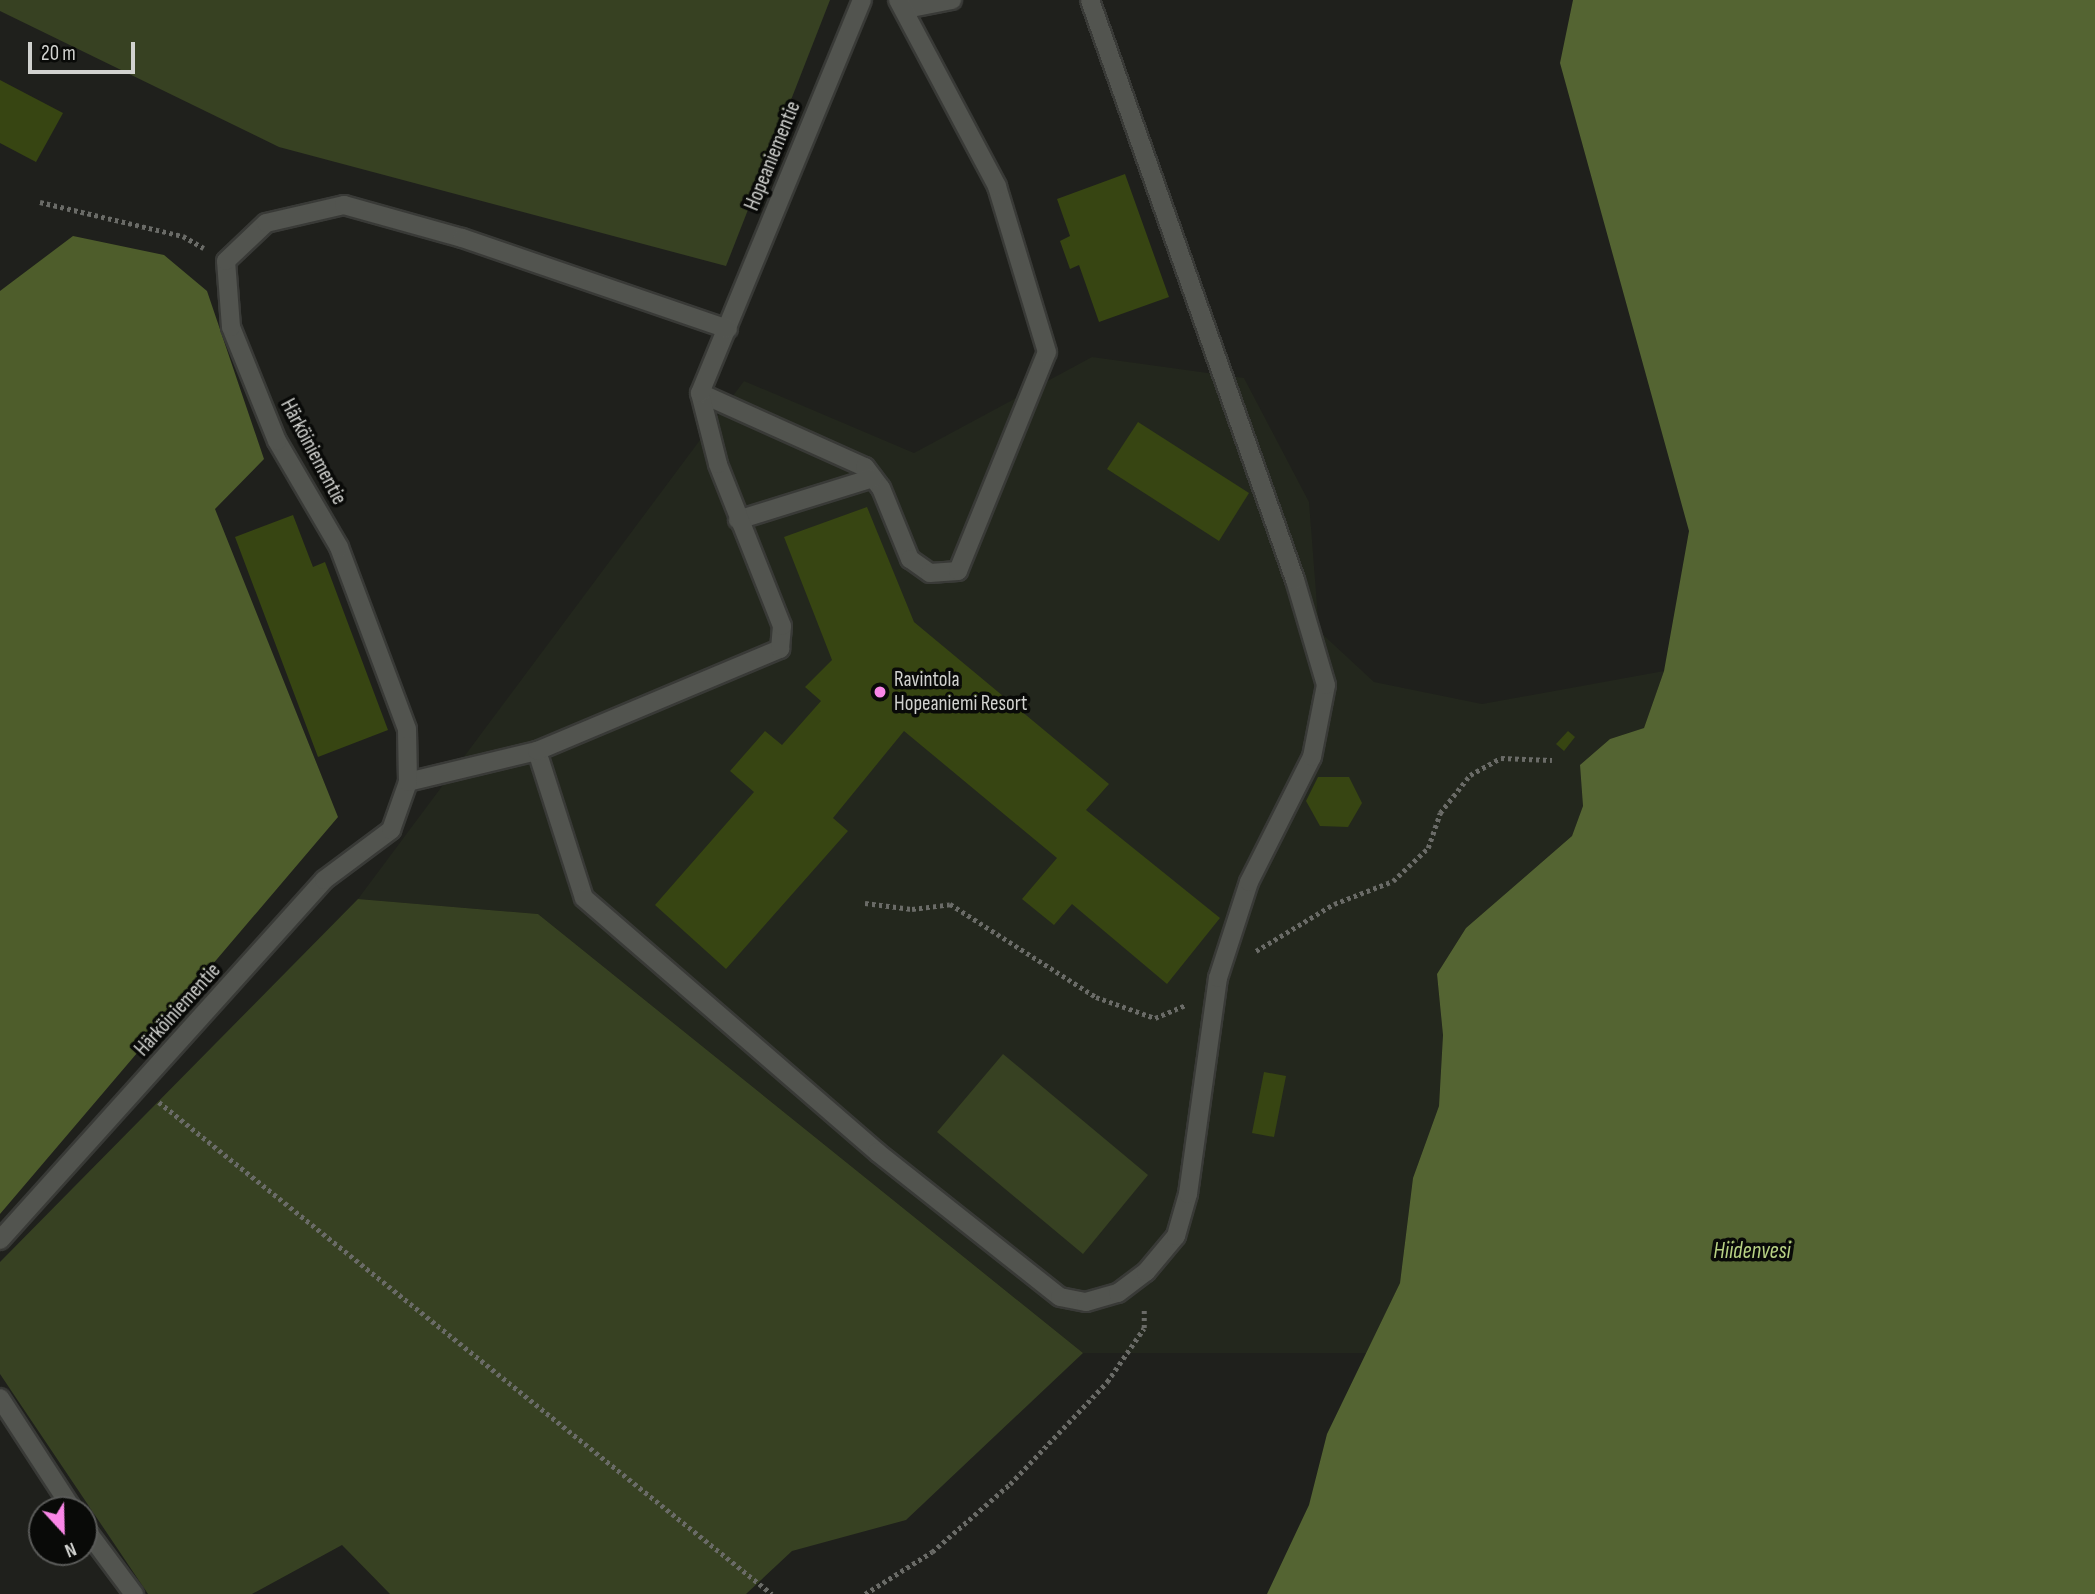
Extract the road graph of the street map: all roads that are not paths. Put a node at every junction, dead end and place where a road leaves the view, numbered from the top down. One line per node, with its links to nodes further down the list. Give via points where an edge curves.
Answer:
1 (862, 0): 5 (street, Hopeaniementie)
2 (952, 0): 4 (street)
3 (1090, 0): 9 (street, via 1295,580 1326,685 1312,757 1249,882 1218,978 1188,1194 1176,1236 1118,1293 1087,1301 1060,1297 877,1152 584,898)
4 (902, 5): 7 (street, via 997,186 1047,352 958,571 930,573 910,559)
5 (728, 329): 6 (street, Hopeaniementie); 10 (street, Härköiniementie, via 487,246 344,205 266,223 226,261 231,327 277,441 339,547 407,729)
6 (700, 393): 7 (street, via 792,430 865,467); 8 (street)
7 (873, 478): 8 (street)
8 (738, 520): 9 (street, via 782,626 780,649)
9 (537, 751): 10 (street)
10 (408, 782): 11 (street, Härköiniementie, via 391,830 324,880)
11 (0, 1240)
12 (0, 1398): 13 (street)
13 (64, 1496)
14 (98, 1546): 15 (street)
15 (134, 1594)

